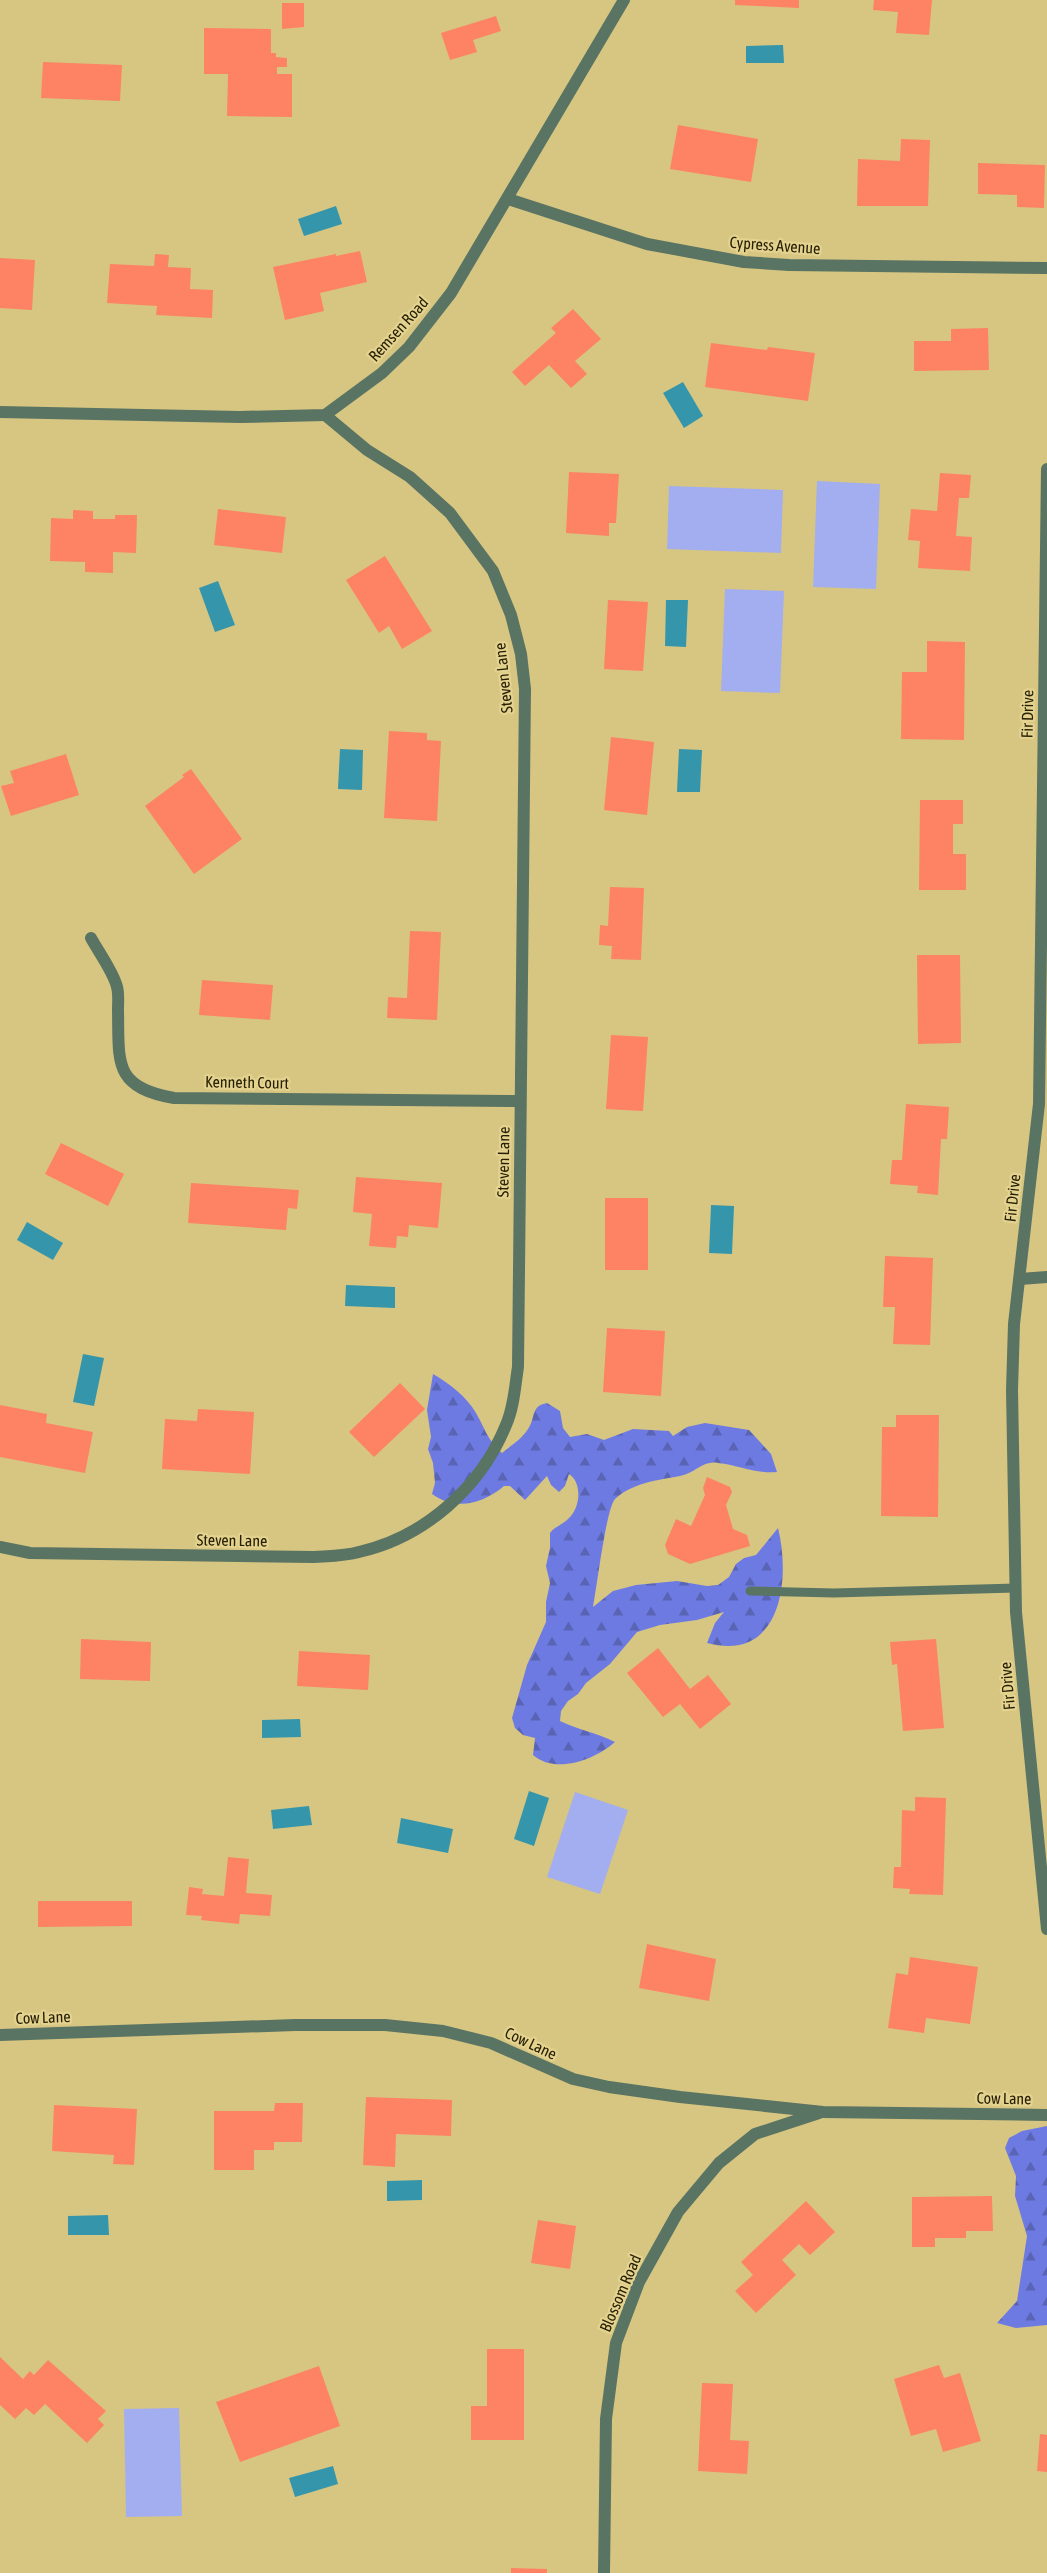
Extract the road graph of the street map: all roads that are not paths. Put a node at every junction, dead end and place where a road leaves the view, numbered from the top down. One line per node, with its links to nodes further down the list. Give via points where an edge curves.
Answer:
1 (624, 0): 2 (street, Remsen Road)
2 (508, 199): 3 (street, Cypress Avenue, via 647,244 744,262); 5 (street, Remsen Road, via 451,293 409,346 382,373)
3 (1047, 268)
4 (0, 412): 5 (street)
5 (325, 415): 9 (street, Steven Lane, via 367,450 410,477 450,513 493,571 511,615 525,689)
6 (1047, 469): 7 (street, Fir Drive)
7 (1046, 611): 11 (street, Fir Drive, via 1039,1104)
8 (91, 938): 9 (street, Kenneth Court, via 117,987 119,1059 126,1077 150,1094 174,1098)
9 (520, 1101): 12 (street, Steven Lane, via 518,1367 513,1403 507,1425 489,1460 448,1507 407,1535 359,1552 314,1557 30,1553)
10 (1047, 1277): 11 (street)
11 (1020, 1279): 13 (street, Fir Drive, via 1012,1390)
12 (0, 1547)
13 (1016, 1588): 14 (lane); 15 (street, Fir Drive)
14 (750, 1591)
15 (1047, 1929)
16 (0, 2035): 17 (street, Cow Lane, via 385,2025 443,2031 491,2043 573,2079 609,2087)
17 (823, 2112): 18 (street, Cow Lane); 19 (street, Blossom Road, via 755,2134 719,2163 678,2212 639,2282 616,2343 606,2419)
18 (1047, 2115)
19 (604, 2573)

